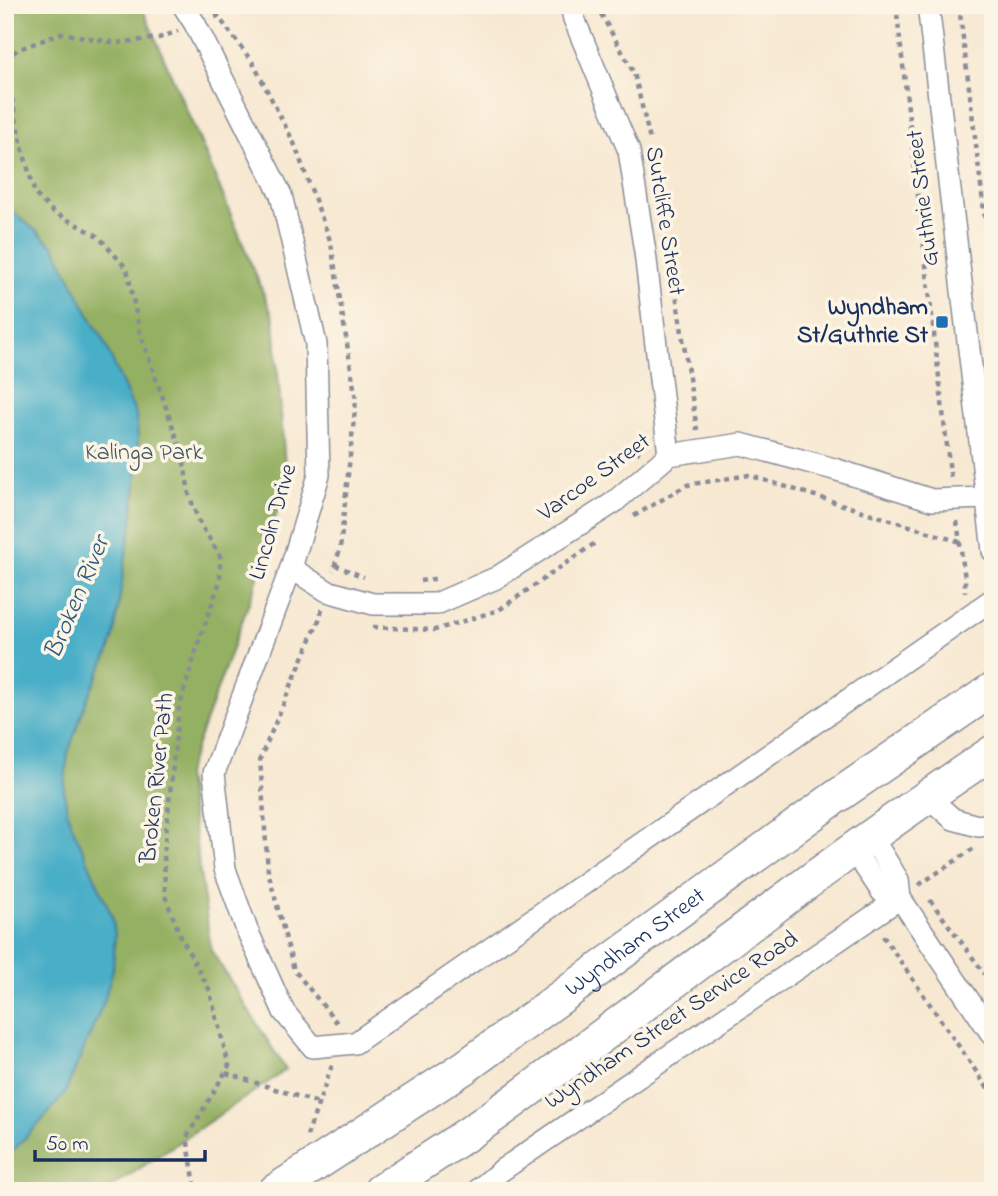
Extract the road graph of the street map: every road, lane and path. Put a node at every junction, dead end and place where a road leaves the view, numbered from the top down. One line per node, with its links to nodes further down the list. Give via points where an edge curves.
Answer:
1 (183, 5): 8 (street, Lincoln Drive)
2 (214, 5): 7 (path)
3 (570, 5): 13 (street, Sutcliffe Street, via 629,151)
4 (896, 5): 16 (path)
5 (928, 5): 15 (street, Guthrie Street)
6 (959, 5): 11 (path)
7 (218, 16)
8 (195, 24): 9 (path, via 159,38 116,43 62,33); 22 (street, Lincoln Drive, via 281,195 316,344 319,475)
9 (5, 59)
10 (5, 80): 44 (path, Broken River Path, via 35,194 53,212 98,236 127,269 140,333 183,456 189,494 198,520 220,556 219,581 179,708 164,851 165,895 209,989 229,1066)
11 (993, 285)
12 (646, 434): 14 (path)
13 (669, 455): 16 (street, Varcoe Street, via 741,444 932,500); 22 (street, Varcoe Street, via 613,503 496,578 436,604 373,604 327,591)
14 (633, 461)
15 (986, 498): 16 (street, Varcoe Street); 20 (street, Guthrie Street)
16 (954, 499): 19 (path)
17 (625, 522): 19 (path, via 687,485 749,475)
18 (602, 538): 30 (path, via 499,610 435,630)
19 (960, 542): 27 (path)
20 (993, 551)
21 (335, 565): 24 (path)
22 (291, 568): 43 (street, Lincoln Drive, via 214,773 225,869 284,1012 313,1046)
23 (449, 575): 25 (path)
24 (373, 581)
25 (411, 582)
26 (993, 599): 43 (street, via 355,1043)
27 (965, 601)
28 (320, 614): 29 (path)
29 (332, 617)
30 (367, 626)
31 (993, 689): 34 (highway, Wyndham Street)
32 (993, 752): 33 (highway)
33 (927, 796): 35 (street, via 953,820); 36 (highway)
34 (833, 799): 36 (highway); 48 (highway, Wyndham Street, via 465,1067)
35 (993, 824)
36 (862, 843): 38 (street, via 898,880); 51 (highway, via 497,1114)
37 (979, 844): 38 (path)
38 (900, 898): 42 (street); 52 (street, Wyndham Street Service Road)
39 (930, 900): 41 (path)
40 (883, 936): 45 (path)
41 (993, 985)
42 (993, 1037)
43 (339, 1044): 46 (path)
44 (225, 1073): 46 (path); 49 (path, via 187,1137)
45 (993, 1096)
46 (318, 1103): 47 (path)
47 (303, 1142)
48 (263, 1187): 50 (path)
49 (196, 1191)
50 (237, 1191)
51 (380, 1191)
52 (477, 1191)

